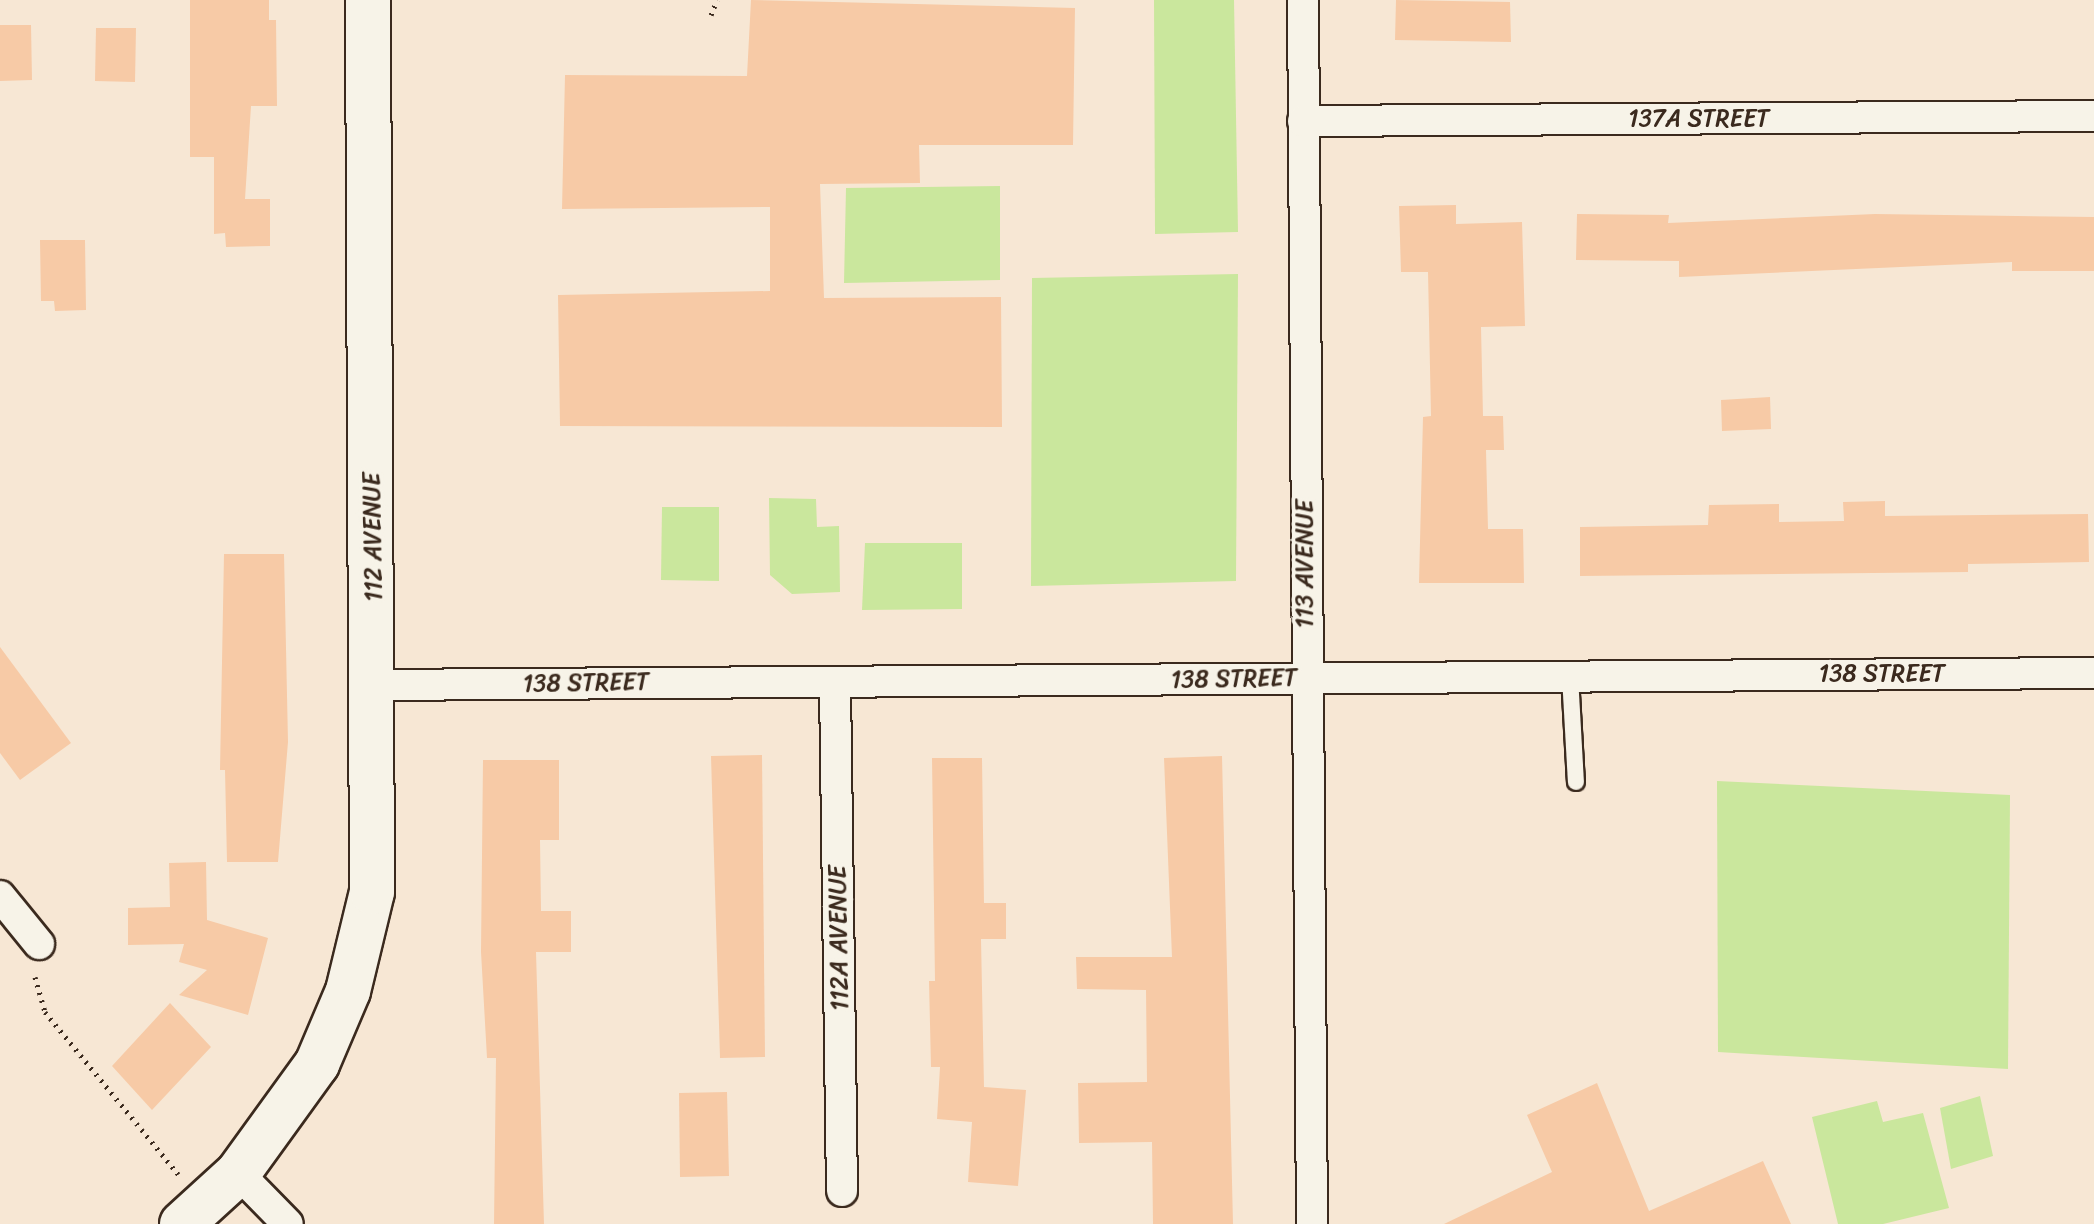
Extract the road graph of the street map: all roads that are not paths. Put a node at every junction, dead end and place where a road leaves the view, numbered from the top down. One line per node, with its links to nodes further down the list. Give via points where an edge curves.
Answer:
1 (368, 0): 9 (main road, 112 AVENUE)
2 (1303, 0): 4 (street, 113 AVENUE)
3 (2094, 116): 4 (street, 137A STREET)
4 (1303, 121): 7 (street, 113 AVENUE)
5 (2094, 673): 6 (street, 138 STREET)
6 (1570, 676): 7 (street, 138 STREET); 10 (lane)
7 (1305, 678): 8 (street, 138 STREET); 17 (street, 113 AVENUE)
8 (835, 684): 9 (street, 138 STREET); 14 (street, 112A AVENUE)
9 (374, 685): 13 (main road, 112 AVENUE, via 372,892 348,991 317,1064)
10 (1576, 782)
11 (0, 896): 12 (street)
12 (39, 944)
13 (238, 1173): 15 (main road, 112 AVENUE); 16 (street)
14 (842, 1191)
15 (193, 1214)
16 (288, 1224)
17 (1312, 1224)

